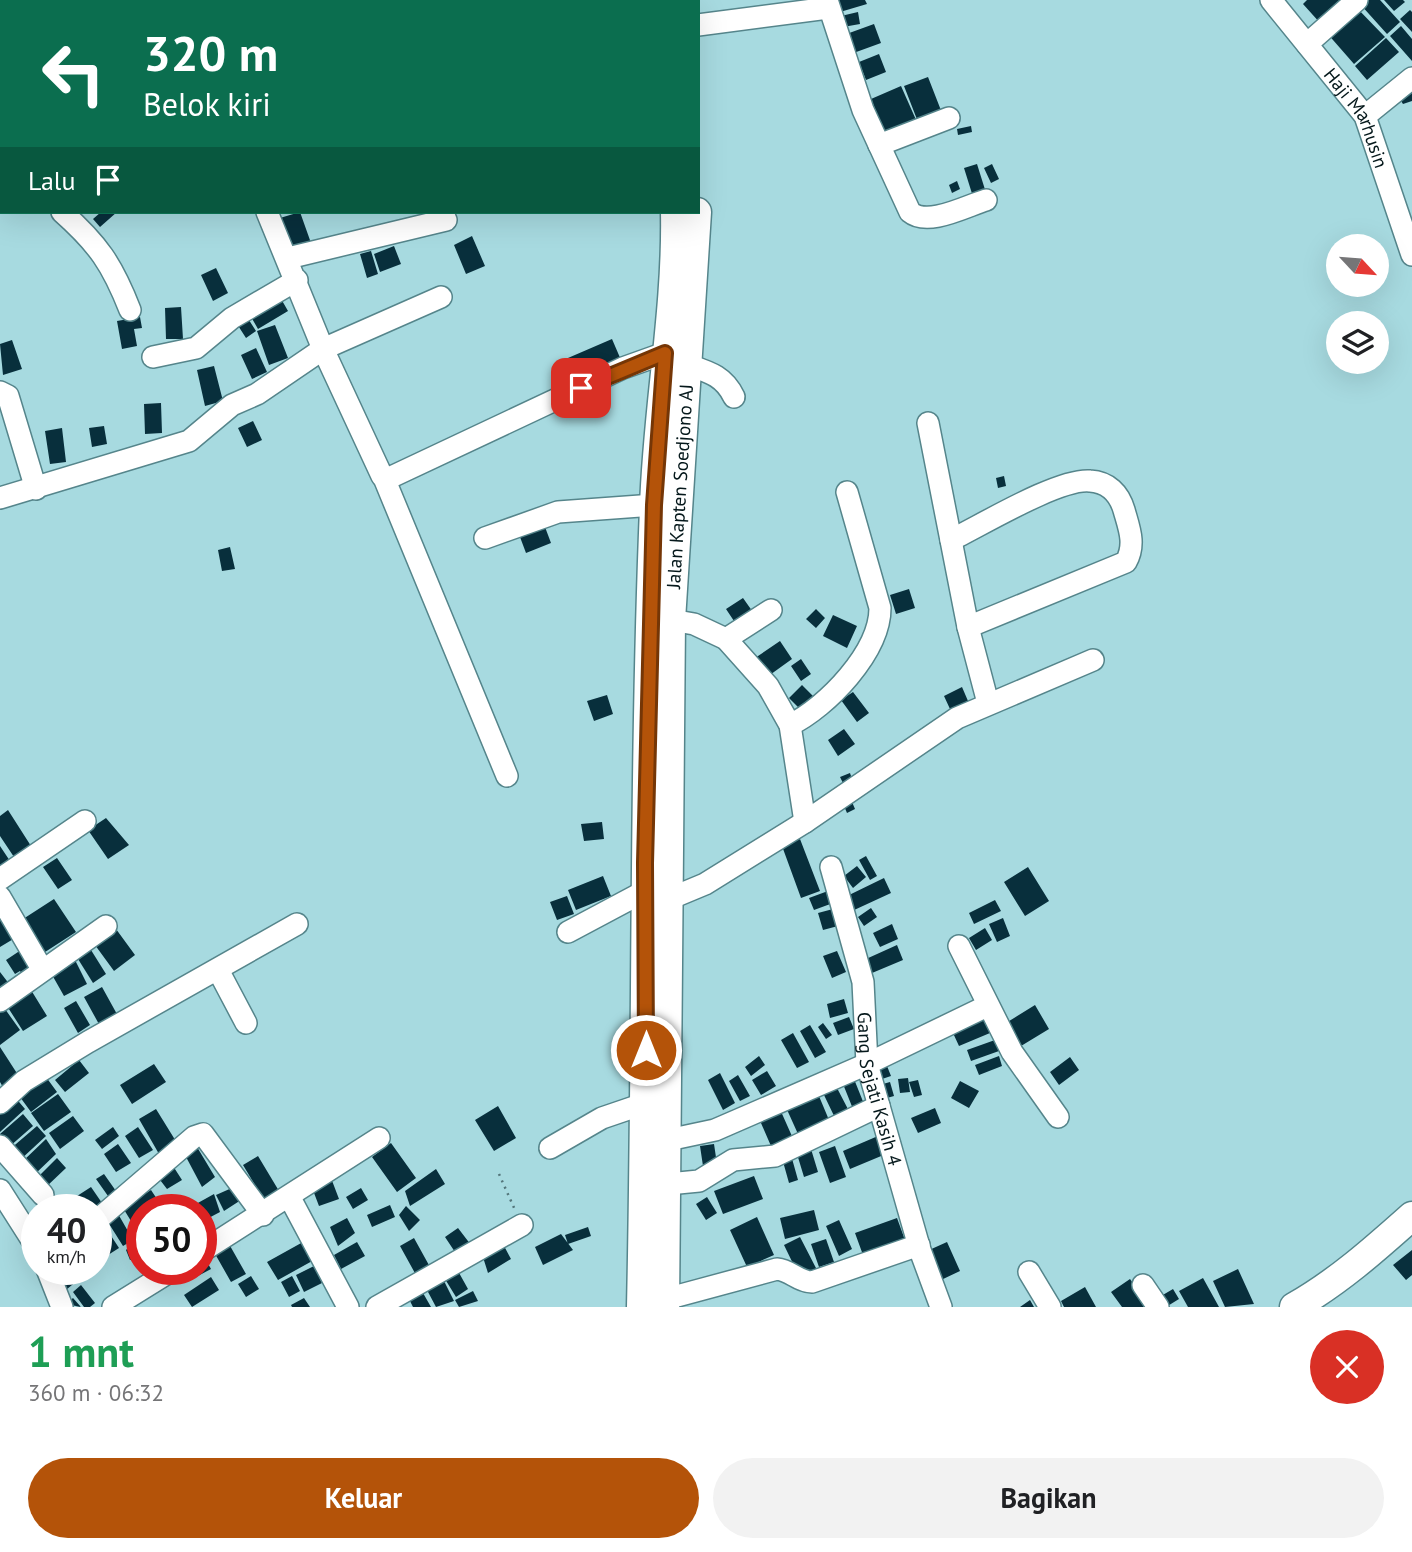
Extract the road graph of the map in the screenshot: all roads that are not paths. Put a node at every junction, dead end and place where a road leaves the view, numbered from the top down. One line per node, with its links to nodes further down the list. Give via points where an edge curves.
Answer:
1 (1271, 0): 5 (street, Haji Marhusin)
2 (1357, 0): 5 (street)
3 (827, 4): 4 (street); 9 (street)
4 (700, 25)
5 (1307, 44): 7 (street, Haji Marhusin)
6 (1412, 78): 7 (street)
7 (1365, 117): 16 (street, Haji Marhusin)
8 (949, 118): 9 (street)
9 (879, 145): 10 (street, via 914,215 931,217)
10 (986, 200)
11 (64, 214): 20 (street, via 94,241 120,283)
12 (268, 214): 17 (street)
13 (675, 214): 23 (main road, Jalan Kapten Soedjono AJ)
14 (697, 214): 23 (main road, Jalan Kapten Soedjono AJ)
15 (446, 220): 17 (street)
16 (1412, 255)
17 (288, 258): 18 (street)
18 (297, 280): 21 (street); 22 (street, via 232,318 195,348)
19 (441, 297): 21 (street)
20 (130, 310)
21 (323, 349): 27 (street); 28 (street, via 257,394 232,405 189,441)
22 (153, 357)
23 (677, 359): 25 (street, via 715,374 728,384); 27 (street, via 623,368 393,478); 31 (main road, Jalan Kapten Soedjono AJ); 35 (main road, Jalan Kapten Soedjono AJ)
24 (0, 392): 28 (street, via 8,396)
25 (734, 397)
26 (928, 423): 33 (street)
27 (384, 478): 41 (street)
28 (36, 489): 30 (street)
29 (847, 492): 40 (street, via 880,608 878,624 852,671 828,700)
30 (0, 498)
31 (654, 505): 32 (street, via 558,512); 44 (main road, Jalan Kapten Soedjono AJ)
32 (485, 538)
33 (951, 540): 36 (street); 36 (street, via 1050,491 1081,481 1114,490 1132,539 1126,562)
34 (771, 610): 37 (street)
35 (671, 620): 37 (street, via 694,624); 44 (main road, Jalan Kapten Soedjono AJ)
36 (968, 626): 39 (street)
37 (726, 639): 40 (street, via 768,686)
38 (1093, 660): 39 (street)
39 (988, 703): 43 (street, via 946,726)
40 (790, 725): 43 (street)
41 (507, 776)
42 (86, 821): 46 (street)
43 (805, 822): 47 (street, via 705,884)
44 (657, 862): 47 (main road, Jalan Kapten Soedjono AJ)
45 (831, 867): 58 (street, Gang Sejati Kasih 4, via 863,982)
46 (0, 879)
47 (657, 895): 51 (street); 60 (main road, Jalan Kapten Soedjono AJ); 64 (main road, Jalan Kapten Soedjono AJ)
48 (0, 897): 53 (street)
49 (297, 924): 54 (street)
50 (106, 926): 53 (street)
51 (568, 932)
52 (959, 946): 56 (street)
53 (42, 969): 55 (street)
54 (218, 970): 57 (street); 59 (street, via 24,1081)
55 (0, 1001)
56 (987, 1006): 58 (street); 62 (street, via 1012,1052)
57 (246, 1023)
58 (867, 1063): 61 (street, Gang Sejati Kasih 4); 64 (street, via 715,1130)
59 (0, 1103)
60 (646, 1103): 66 (street, via 602,1118); 84 (main road, Jalan Kapten Soedjono AJ)
61 (879, 1106): 67 (street, via 775,1156 733,1160 699,1181); 77 (street, Gang Sejati Kasih 4)
62 (1058, 1117)
63 (379, 1138): 70 (street)
64 (668, 1140): 67 (main road, Jalan Kapten Soedjono AJ)
65 (0, 1146): 69 (street)
66 (550, 1148)
67 (668, 1184): 84 (main road, Jalan Kapten Soedjono AJ)
68 (0, 1190): 73 (street)
69 (42, 1194)
70 (290, 1198): 72 (street); 86 (street)
71 (112, 1207): 72 (street, via 203,1134)
72 (263, 1214): 76 (street)
73 (21, 1223)
74 (1410, 1223): 82 (main road)
75 (522, 1225): 87 (street)
76 (217, 1242)
77 (919, 1245): 84 (street, via 812,1282 777,1269); 88 (street, Gang Sejati Kasih 4)
78 (1029, 1272): 89 (street)
79 (53, 1285): 85 (street)
80 (150, 1285): 83 (street)
81 (1143, 1285): 90 (street)
82 (1325, 1299): 91 (main road)
83 (121, 1305)
84 (657, 1305)
85 (62, 1307)
86 (348, 1307)
87 (377, 1307)
88 (941, 1307)
89 (1050, 1307)
90 (1158, 1307)
91 (1294, 1307)

